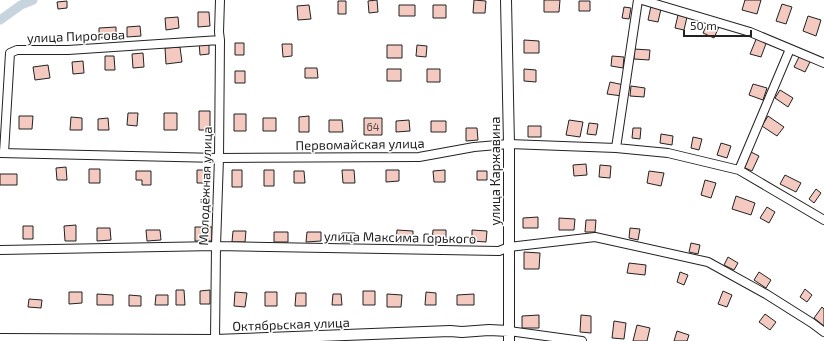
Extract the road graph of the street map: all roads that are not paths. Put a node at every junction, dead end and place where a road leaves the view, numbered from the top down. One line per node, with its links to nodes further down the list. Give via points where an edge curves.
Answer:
1 (220, 0): 5 (street, Молодёжная улица)
2 (506, 0): 8 (street, улица Каржавина)
3 (638, 0): 9 (street)
4 (642, 0): 6 (street, via 750,32)
5 (219, 36): 10 (street, улица Пирогова, via 68,50 10,52); 11 (street, Молодёжная улица)
6 (790, 49): 7 (street); 12 (street)
7 (824, 63)
8 (509, 144): 9 (street, Первомайская улица); 11 (street, Первомайская улица, via 418,157); 15 (street, улица Каржавина)
9 (616, 148): 12 (street, Первомайская улица, via 668,153)
10 (2, 153): 11 (street, Первомайская улица)
11 (219, 158): 14 (street, Молодёжная улица)
12 (739, 170): 13 (street, Первомайская улица)
13 (824, 220)
14 (216, 246): 15 (street, улица Максима Горького, via 499,251); 16 (street, улица Максима Горького); 20 (street, Молодёжная улица)
15 (509, 247): 17 (street, улица Максима Горького, via 595,237 708,262 766,294); 18 (street, улица Каржавина)
16 (0, 250)
17 (824, 332)
18 (509, 336): 20 (street, Октябрьская улица, via 490,330); 21 (street, Октябрьская улица)
19 (0, 339): 20 (street, Октябрьская улица)
20 (215, 340)
21 (582, 341)

